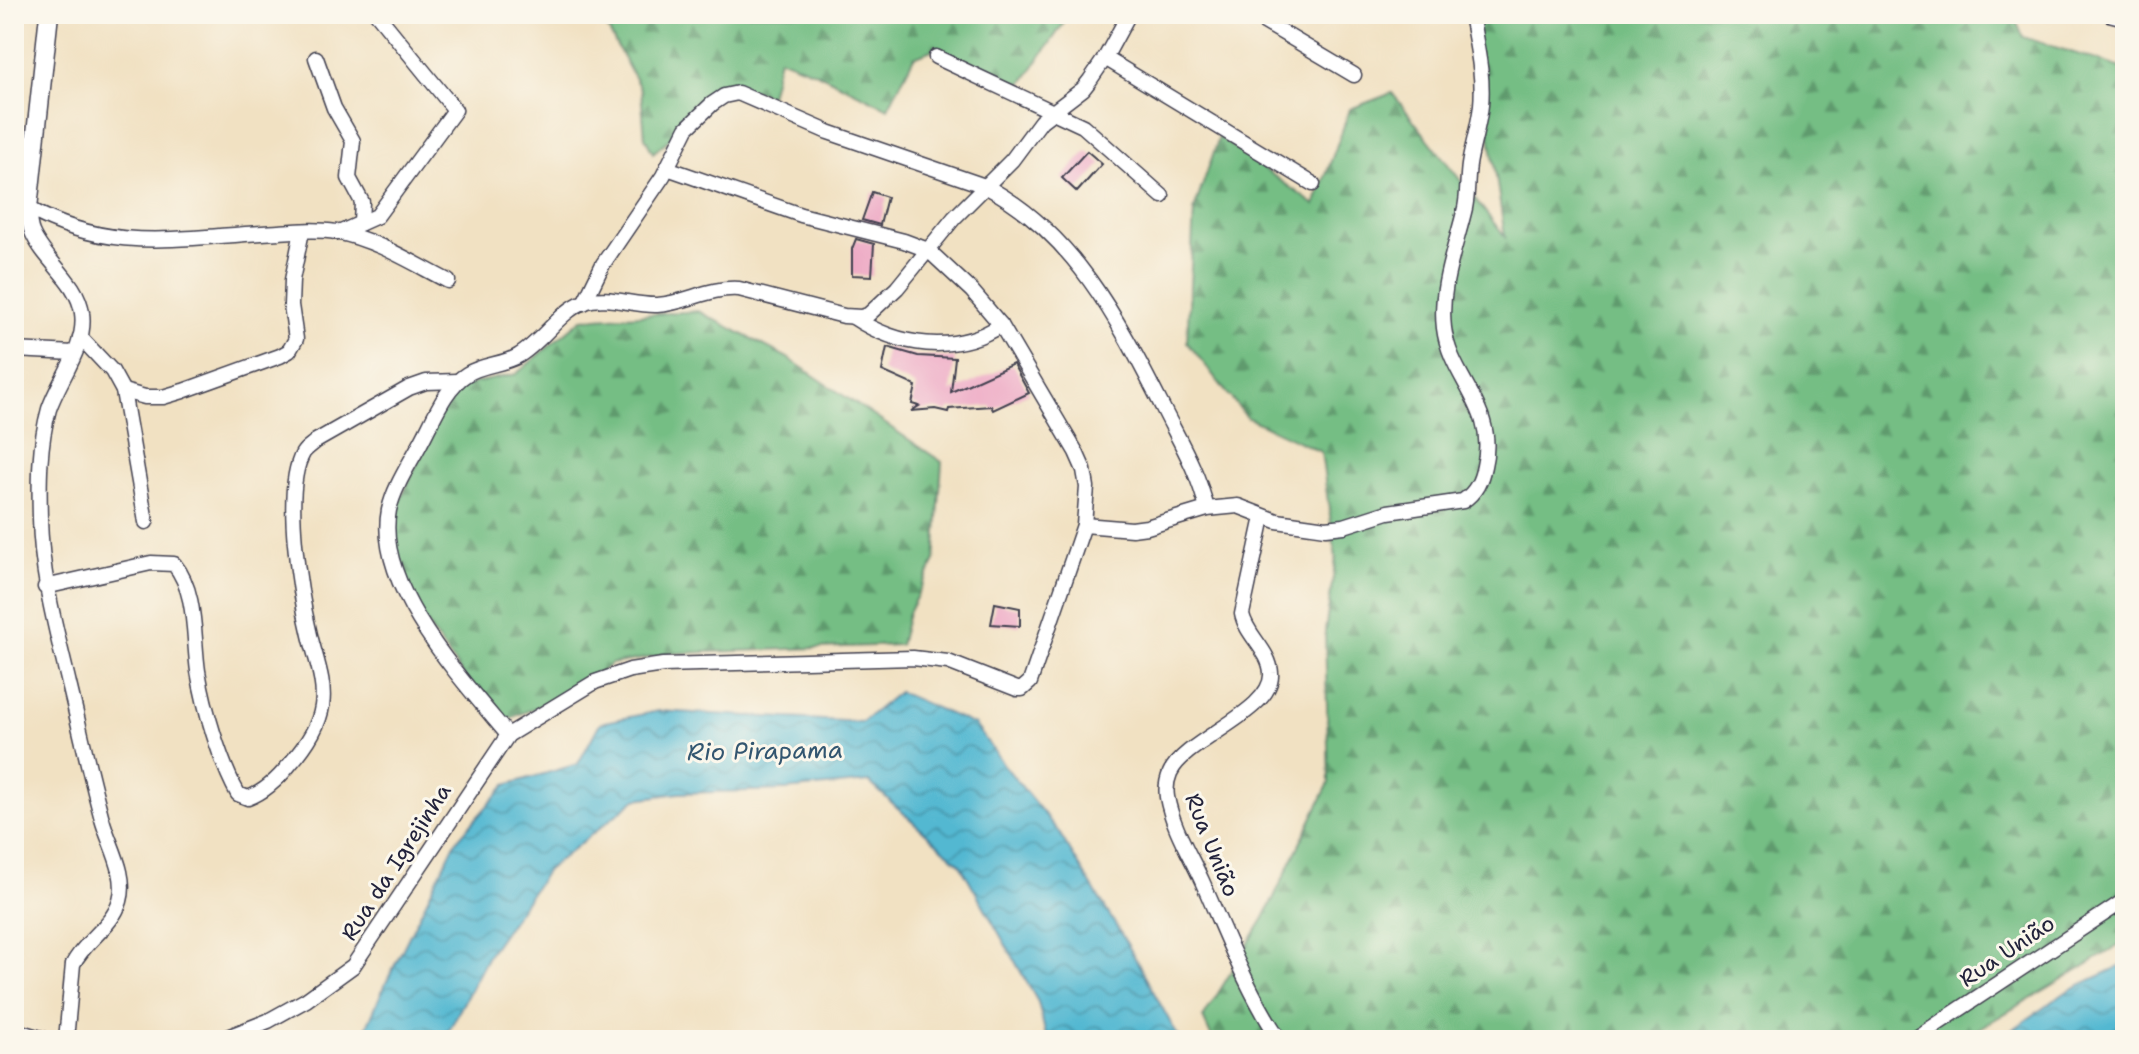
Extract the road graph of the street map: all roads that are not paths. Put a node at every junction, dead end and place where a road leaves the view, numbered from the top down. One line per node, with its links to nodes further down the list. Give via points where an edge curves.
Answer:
1 (49, 14): 17 (street)
2 (377, 14): 18 (street, via 455,110 377,216)
3 (1129, 14): 10 (street)
4 (1251, 14): 11 (street)
5 (1471, 14): 32 (street, via 1481,103 1443,310 1444,332 1488,436 1479,484 1463,501 1388,512 1344,526 1310,527)
6 (2109, 14): 7 (street)
7 (2125, 18)
8 (936, 57): 12 (street)
9 (316, 58): 18 (street, via 353,141 349,178 362,202)
10 (1105, 58): 12 (street, via 1083,89); 14 (street)
11 (1354, 75)
12 (1050, 111): 15 (street); 16 (street, via 1083,126)
13 (667, 168): 15 (street, via 687,128 733,92 828,132); 21 (street, via 801,215); 23 (street, via 603,264)
14 (1313, 184)
15 (985, 186): 21 (street); 31 (street, via 1040,224 1103,296 1193,464)
16 (1162, 196)
17 (21, 207): 19 (street, via 87,234 134,240); 26 (street, via 30,230 81,304)
18 (361, 223): 20 (street)
19 (302, 231): 20 (street); 30 (street, via 292,280 296,339 289,351 163,397)
20 (339, 233): 22 (street)
21 (928, 250): 24 (street, via 879,307); 25 (street)
22 (448, 281)
23 (584, 303): 24 (street, via 672,303 724,288); 29 (street, via 525,352)
24 (853, 317): 25 (street, via 885,336 938,343 983,337)
25 (1001, 325): 34 (street, via 1084,470)
26 (80, 337): 28 (street); 30 (street)
27 (14, 350): 28 (street)
28 (74, 353): 35 (street, via 50,407 41,452)
29 (458, 381): 35 (street, via 409,388 304,452 294,496 295,541 323,688 322,709 302,751 257,795 238,794 219,745 202,691 186,585 174,564 151,563); 36 (street, via 392,498 390,542 424,630)
30 (123, 391): 33 (street)
31 (1207, 509): 32 (street, via 1238,506); 34 (street, via 1132,529)
32 (1263, 517): 42 (street, Rua União, via 1242,614 1271,671 1267,691 1174,767 1166,790 1173,818 1237,962)
33 (146, 522)
34 (1084, 525): 36 (street, via 1025,687 1017,689 928,658 663,665 595,682)
35 (45, 587): 40 (street, via 121,880 114,914 73,964)
36 (508, 735): 41 (street, Rua da Igrejinha, via 353,966 294,1007)
37 (2125, 900): 43 (street, Rua União)
38 (14, 1030): 39 (street)
39 (47, 1040)
40 (66, 1040)
41 (220, 1040)
42 (1280, 1040)
43 (1913, 1040)

